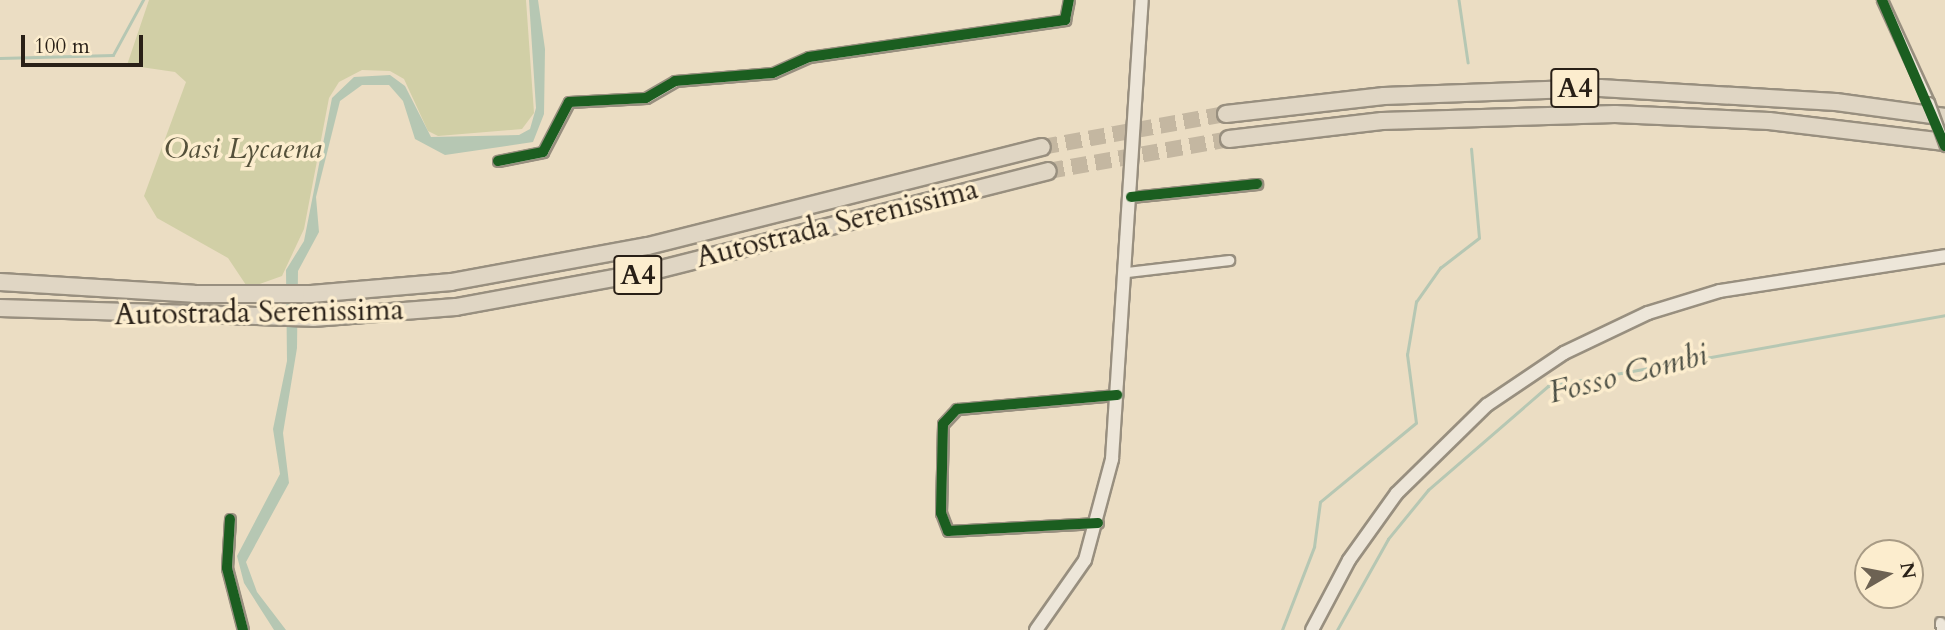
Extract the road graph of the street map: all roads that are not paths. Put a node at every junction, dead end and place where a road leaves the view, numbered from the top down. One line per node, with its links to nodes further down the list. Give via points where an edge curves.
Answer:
1 (1069, 0): 9 (street, via 1065,20 809,57 782,72 675,80 646,98 569,102 543,152)
2 (1143, 0): 12 (main road)
3 (1882, 0): 7 (street, bridge)
4 (1226, 114): 5 (highway, A4, via 1384,96 1600,88 1810,100)
5 (1945, 117)
6 (1229, 139): 7 (highway, A4, via 1395,121 1615,114 1756,120)
7 (1945, 144)
8 (1042, 147): 18 (highway, Autostrada Serenissima / A4, via 584,260 451,282 311,293 194,294)
9 (498, 161)
10 (1048, 171): 19 (highway, Autostrada Serenissima / A4, via 589,286 444,308 313,318)
11 (1258, 184): 12 (street)
12 (1131, 197): 17 (main road)
13 (1945, 246): 14 (main road)
14 (1927, 255): 15 (main road); 25 (main road, via 1720,291 1648,313 1564,353 1487,405 1397,493 1349,560)
15 (1945, 256)
16 (1229, 260): 17 (street)
17 (1127, 272): 20 (main road)
18 (0, 282)
19 (0, 308)
20 (1117, 395): 22 (main road); 22 (street, via 957,409 943,424 941,513 948,530)
21 (230, 519): 23 (street, via 227,568)
22 (1098, 523): 24 (main road, via 1070,589)
23 (243, 630)
24 (1036, 630)
25 (1312, 630)

